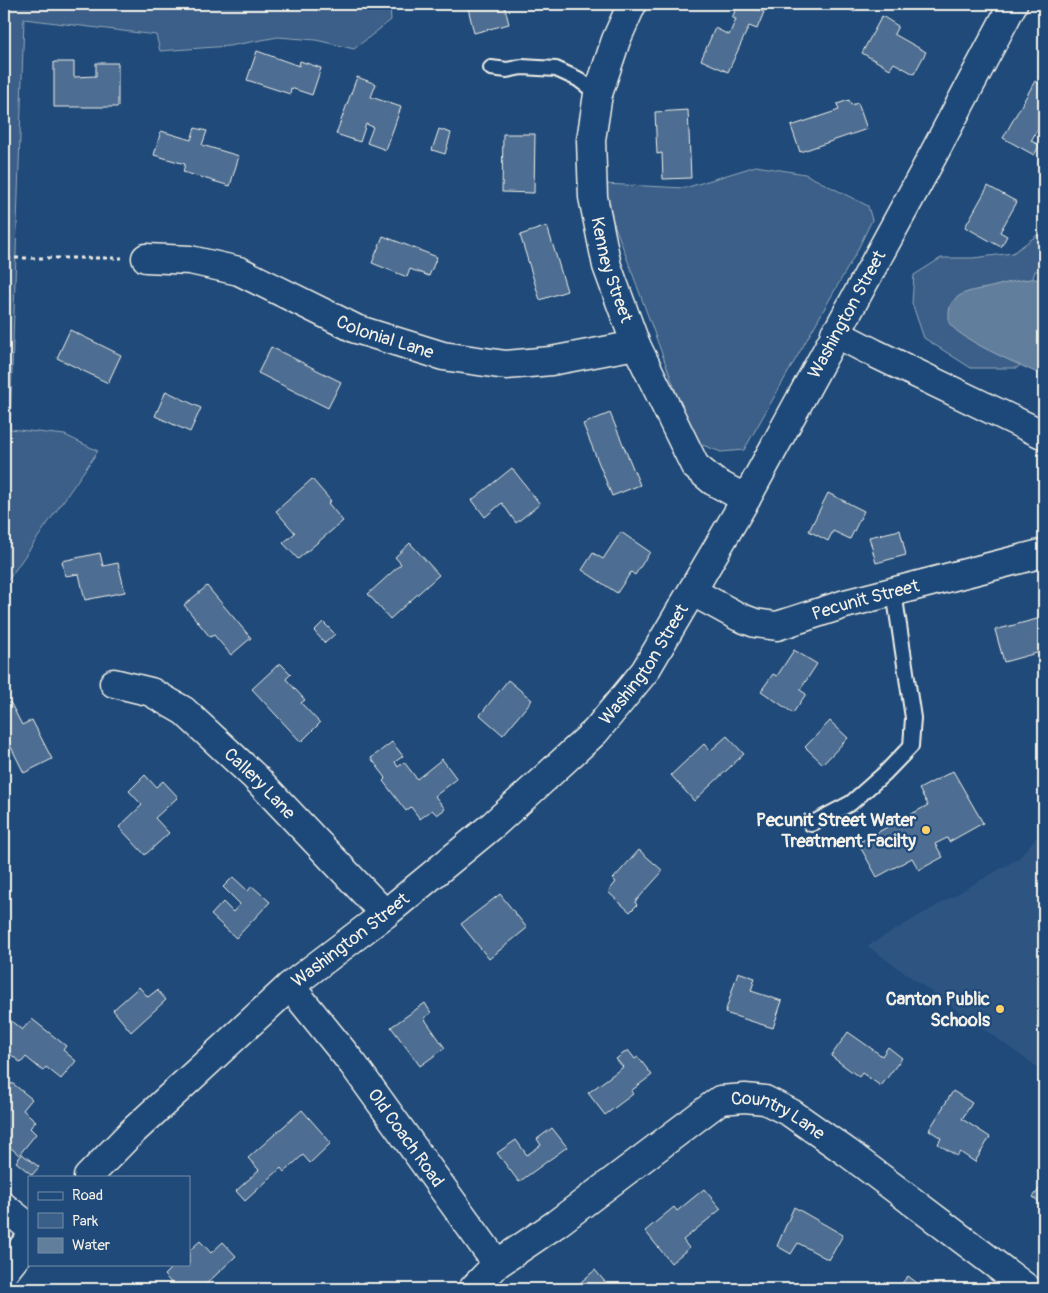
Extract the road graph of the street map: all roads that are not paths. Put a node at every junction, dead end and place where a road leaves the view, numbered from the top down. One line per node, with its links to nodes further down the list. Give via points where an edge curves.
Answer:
1 (632, 4): 4 (street, Kenney Street)
2 (1013, 4): 6 (street, Washington Street)
3 (491, 68): 4 (lane, via 556,69 578,79)
4 (598, 94): 7 (street, Kenney Street, via 591,140 593,197 607,266)
5 (146, 258): 7 (street, Colonial Lane, via 190,260 238,271 356,329 443,356 506,365 551,361)
6 (835, 333): 8 (street); 9 (street, Washington Street)
7 (636, 345): 9 (street, Kenney Street, via 695,466 713,481)
8 (1044, 435)
9 (746, 499): 11 (street, Washington Street)
10 (1044, 553): 12 (street, Pecunit Street)
11 (692, 592): 12 (street, Pecunit Street, via 739,618 777,626); 15 (street, Washington Street, via 645,671 595,732 493,825)
12 (894, 592): 14 (lane, via 913,718 911,746 851,803)
13 (114, 684): 15 (street, Callery Lane, via 151,692 184,712 255,777)
14 (811, 824)
15 (385, 914): 16 (street, Washington Street)
16 (290, 986): 17 (street, Washington Street); 21 (street, Old Coach Road, via 353,1064)
17 (89, 1176)
18 (4, 1207): 19 (street)
19 (28, 1226)
20 (28, 1241): 22 (street)
21 (497, 1264): 23 (street); 24 (street, Country Lane, via 556,1224 720,1100 745,1098 765,1100 791,1113)
22 (4, 1272)
23 (473, 1289)
24 (1028, 1289)

